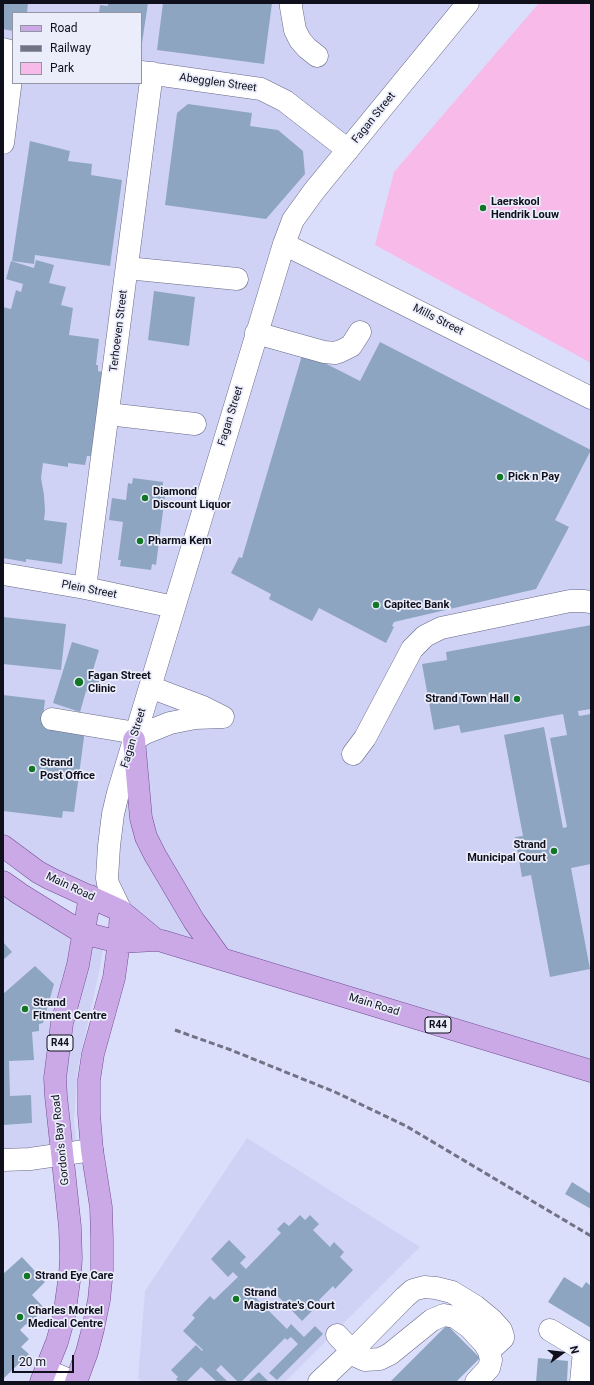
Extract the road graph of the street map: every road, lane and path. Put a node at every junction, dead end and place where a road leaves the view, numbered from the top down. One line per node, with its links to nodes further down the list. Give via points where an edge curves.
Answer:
1 (291, 3): 3 (street, via 295,30 300,40)
2 (468, 3): 7 (street, Fagan Street)
3 (317, 56)
4 (12, 71): 6 (street)
5 (147, 73): 7 (street, Abegglen Street, via 261,89 285,101); 9 (street, Terhoeven Street)
6 (3, 143)
7 (348, 150): 8 (street, Fagan Street, via 293,220)
8 (284, 244): 12 (street, Fagan Street); 13 (street, Mills Street)
9 (127, 268): 10 (street); 14 (street, Terhoeven Street)
10 (237, 279)
11 (360, 332): 12 (street, via 351,346 335,353)
12 (256, 333): 19 (street, Fagan Street)
13 (591, 398)
14 (108, 414): 15 (street); 17 (street, Terhoeven Street)
15 (195, 424)
16 (3, 574): 17 (street, Plein Street)
17 (85, 588): 19 (street, Plein Street)
18 (591, 598): 23 (street, via 441,628 425,636 412,648 366,738)
19 (174, 607): 20 (street, Fagan Street)
20 (150, 687): 22 (street, Fagan Street); 22 (street, via 223,717 195,718 170,723)
21 (52, 719): 22 (street)
22 (135, 737): 26 (street, Fagan Street, via 113,814); 32 (main road, via 141,818 146,837 194,921)
23 (353, 754)
24 (3, 846): 27 (main road, Main Road, via 38,872)
25 (3, 882): 29 (main road, Main Road)
26 (108, 884): 27 (street); 28 (street, Fagan Street)
27 (90, 896): 28 (main road, Main Road / R44); 29 (main road, Gordon's Bay Road / R44)
28 (121, 911): 30 (main road, Main Road / R44); 31 (main road)
29 (84, 933): 31 (main road, Main Road / R44); 35 (main road, Gordon's Bay Road / R44, via 62,1023 55,1078)
30 (156, 940): 31 (main road, Main Road / R44); 32 (main road, Main Road / R44)
31 (119, 942): 34 (main road, via 114,978 96,1041 89,1080)
32 (221, 960): 33 (main road, Main Road / R44)
33 (591, 1071)
34 (92, 1150): 35 (street); 43 (main road, via 101,1207 102,1270 93,1329)
35 (62, 1154): 36 (street); 42 (main road, Gordon's Bay Road / R44, via 71,1258 64,1317)
36 (3, 1160)
37 (550, 1330): 41 (street)
38 (337, 1335): 39 (street)
39 (352, 1351): 40 (street, via 365,1360 380,1360 432,1320 444,1314 455,1317 469,1327); 40 (street, via 413,1290 424,1288 452,1292 492,1320 503,1333 503,1338); 44 (street)
40 (489, 1351): 45 (street, via 489,1368)
41 (587, 1353): 46 (street)
42 (43, 1376): 43 (street)
43 (75, 1382)
44 (319, 1382)
45 (476, 1382)
46 (581, 1382)

